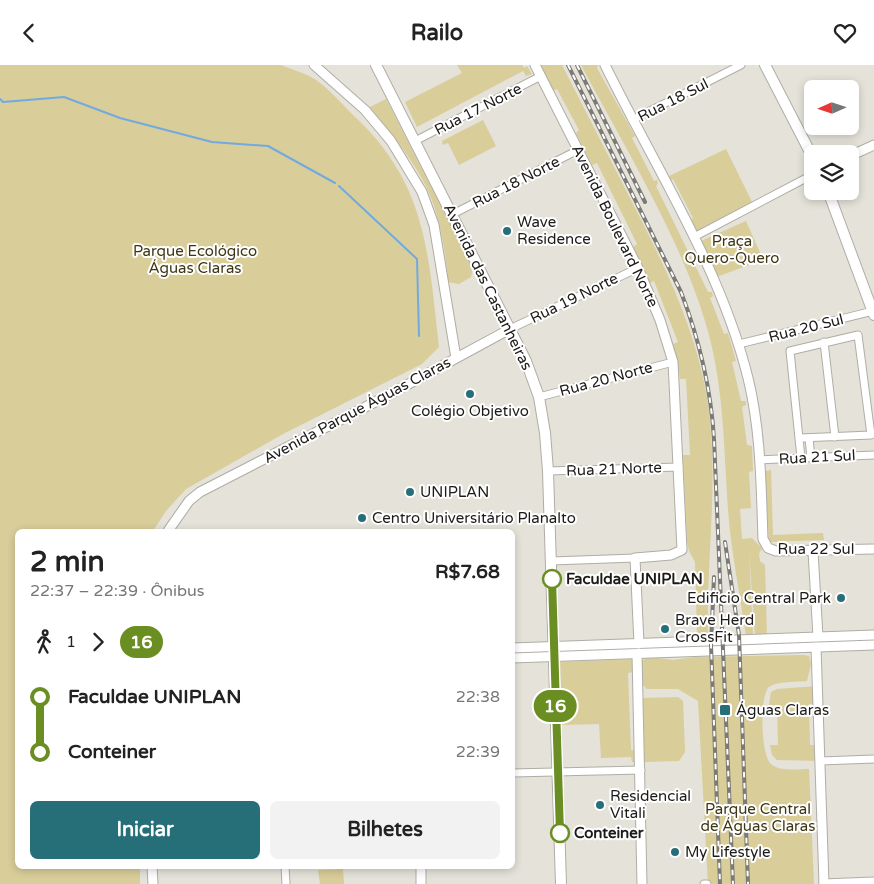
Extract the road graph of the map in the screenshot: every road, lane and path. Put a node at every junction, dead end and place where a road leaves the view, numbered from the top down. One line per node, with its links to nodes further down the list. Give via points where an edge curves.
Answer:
1 (535, 65): 7 (street, Avenida Boulevard Norte)
2 (605, 65): 8 (street)
3 (741, 65): 8 (street, Rua 18 Sul)
4 (766, 65): 10 (main road)
5 (379, 66): 9 (main road, Avenida das Castanheiras)
6 (318, 67): 23 (street, Avenida Parque Águas Claras, via 365,110 391,141 422,192 434,225)
7 (541, 76): 9 (street, Rua 17 Norte); 12 (street, Avenida Boulevard Norte)
8 (632, 120): 17 (street)
9 (415, 141): 16 (main road, Avenida das Castanheiras)
10 (806, 145)
11 (874, 145): 13 (street)
12 (578, 150): 16 (street, Rua 18 Norte); 18 (street, Avenida Boulevard Norte)
13 (859, 152)
14 (804, 179): 17 (street)
15 (831, 200): 19 (main road)
16 (453, 214): 20 (main road, Avenida das Castanheiras)
17 (694, 237): 22 (street, via 715,281)
18 (638, 268): 20 (street, Rua 19 Norte); 24 (street, Avenida Boulevard Norte)
19 (874, 313): 22 (street, Rua 20 Sul)
20 (510, 329): 23 (street); 25 (main road, Avenida das Castanheiras)
21 (824, 342): 26 (street); 26 (street, via 859,336 871,431 871,435); 27 (street, via 790,351)
22 (738, 344): 32 (street, via 754,405)
23 (456, 358): 35 (street, Avenida Parque Águas Claras, via 200,492 189,501)
24 (673, 361): 25 (street, Rua 20 Norte); 33 (street, Avenida Boulevard Norte)
25 (539, 397): 34 (main road, Avenida das Castanheiras)
26 (835, 437): 28 (street)
27 (800, 438): 28 (street); 30 (street)
28 (809, 438): 31 (street)
29 (874, 455): 31 (street, Rua 21 Sul)
30 (801, 458): 31 (street, Rua 21 Sul); 32 (street, Rua 21 Sul)
31 (811, 458)
32 (760, 460): 37 (street, Rua 22 Sul, via 763,539 768,548)
33 (679, 467): 34 (street, Rua 21 Norte); 38 (street, Avenida Boulevard Norte, via 682,550 677,554)
34 (548, 471): 39 (main road, Avenida das Castanheiras)
35 (169, 529)
36 (874, 549): 37 (street, Rua 22 Sul)
37 (813, 551): 41 (street)
38 (636, 558): 39 (street); 45 (street)
39 (552, 561): 46 (main road, Avenida das Castanheiras)
40 (874, 635): 41 (street)
41 (818, 637): 45 (street)
42 (874, 645): 43 (street)
43 (816, 647): 45 (street); 49 (street)
44 (515, 649): 46 (street)
45 (638, 649): 46 (street); 50 (street)
46 (553, 652): 47 (street); 51 (main road, Avenida das Castanheiras)
47 (515, 657)
48 (874, 759): 49 (street)
49 (820, 761): 57 (street)
50 (641, 770): 51 (street); 62 (street)
51 (558, 771): 52 (street); 61 (main road, Avenida das Castanheiras)
52 (515, 773)
53 (152, 869): 58 (street)
54 (285, 869): 59 (street)
55 (421, 869): 60 (street)
56 (874, 881): 57 (street)
57 (824, 883)
58 (153, 884)
59 (286, 884)
60 (421, 884)
61 (561, 884)
62 (642, 884)

